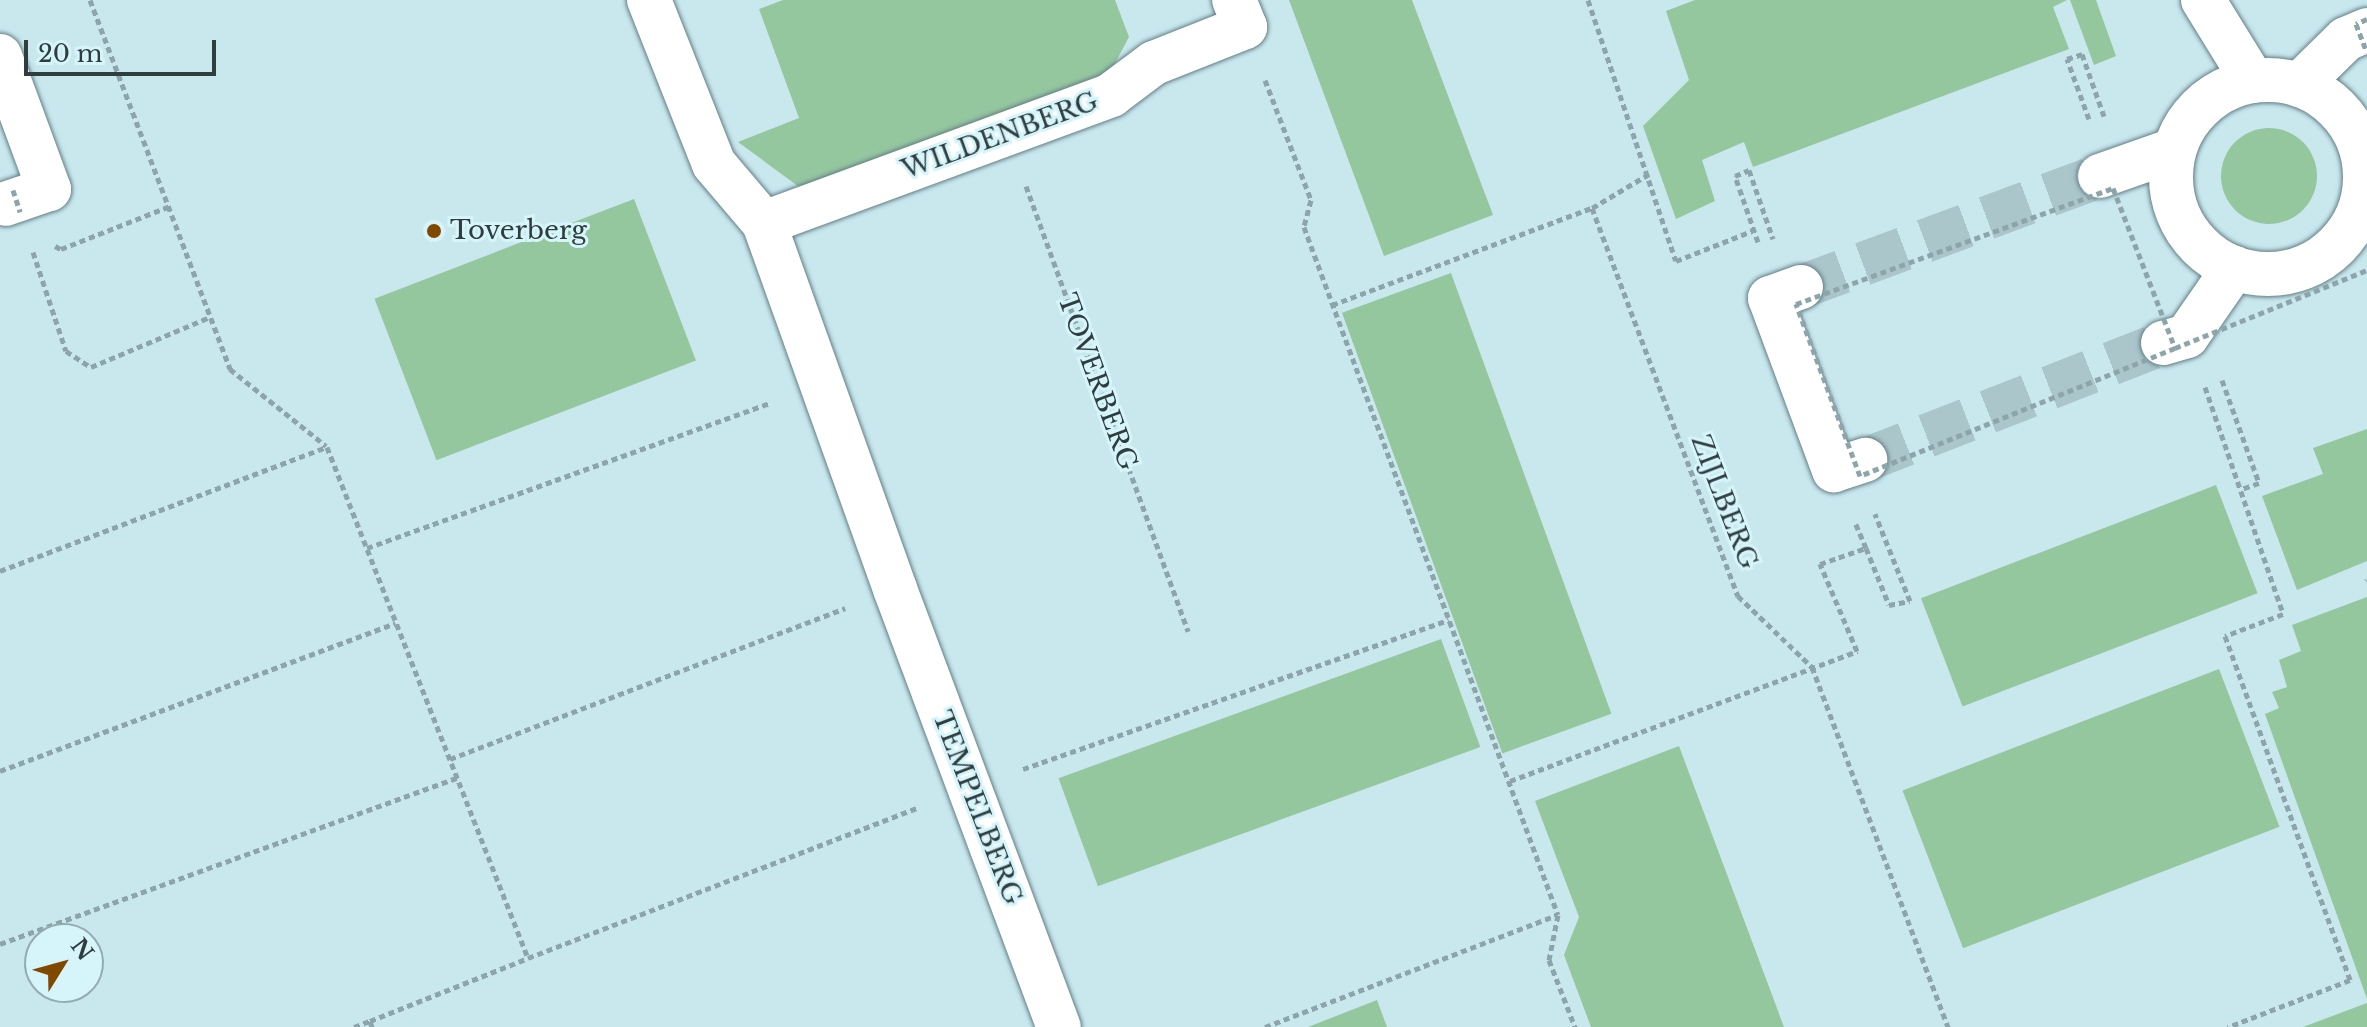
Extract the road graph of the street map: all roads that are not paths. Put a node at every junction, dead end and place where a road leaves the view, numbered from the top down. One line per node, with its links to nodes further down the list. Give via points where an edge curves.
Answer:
1 (649, 0): 12 (street, via 714,164)
2 (2203, 0): 6 (street)
3 (1240, 14): 12 (street, WILDENBERG, via 1154,63 1111,95)
4 (2367, 30): 7 (street, via 2346,39)
5 (0, 56): 11 (street, via 49,189)
6 (2253, 81): 7 (street); 8 (street, via 2204,103)
7 (2299, 85): 10 (street, via 2324,98 2345,118 2359,144)
8 (2174, 150): 9 (street); 13 (street, via 2170,178 2175,207 2188,233 2208,254)
9 (2100, 176)
10 (2364, 201): 13 (street, via 2349,230 2327,255 2298,270 2266,274)
11 (15, 208)
12 (764, 223): 17 (street, TEMPELBERG)
13 (2234, 268): 15 (street)
14 (1791, 294): 16 (street, via 1770,298)
15 (2189, 343)
16 (1856, 474)
17 (1059, 1027)

